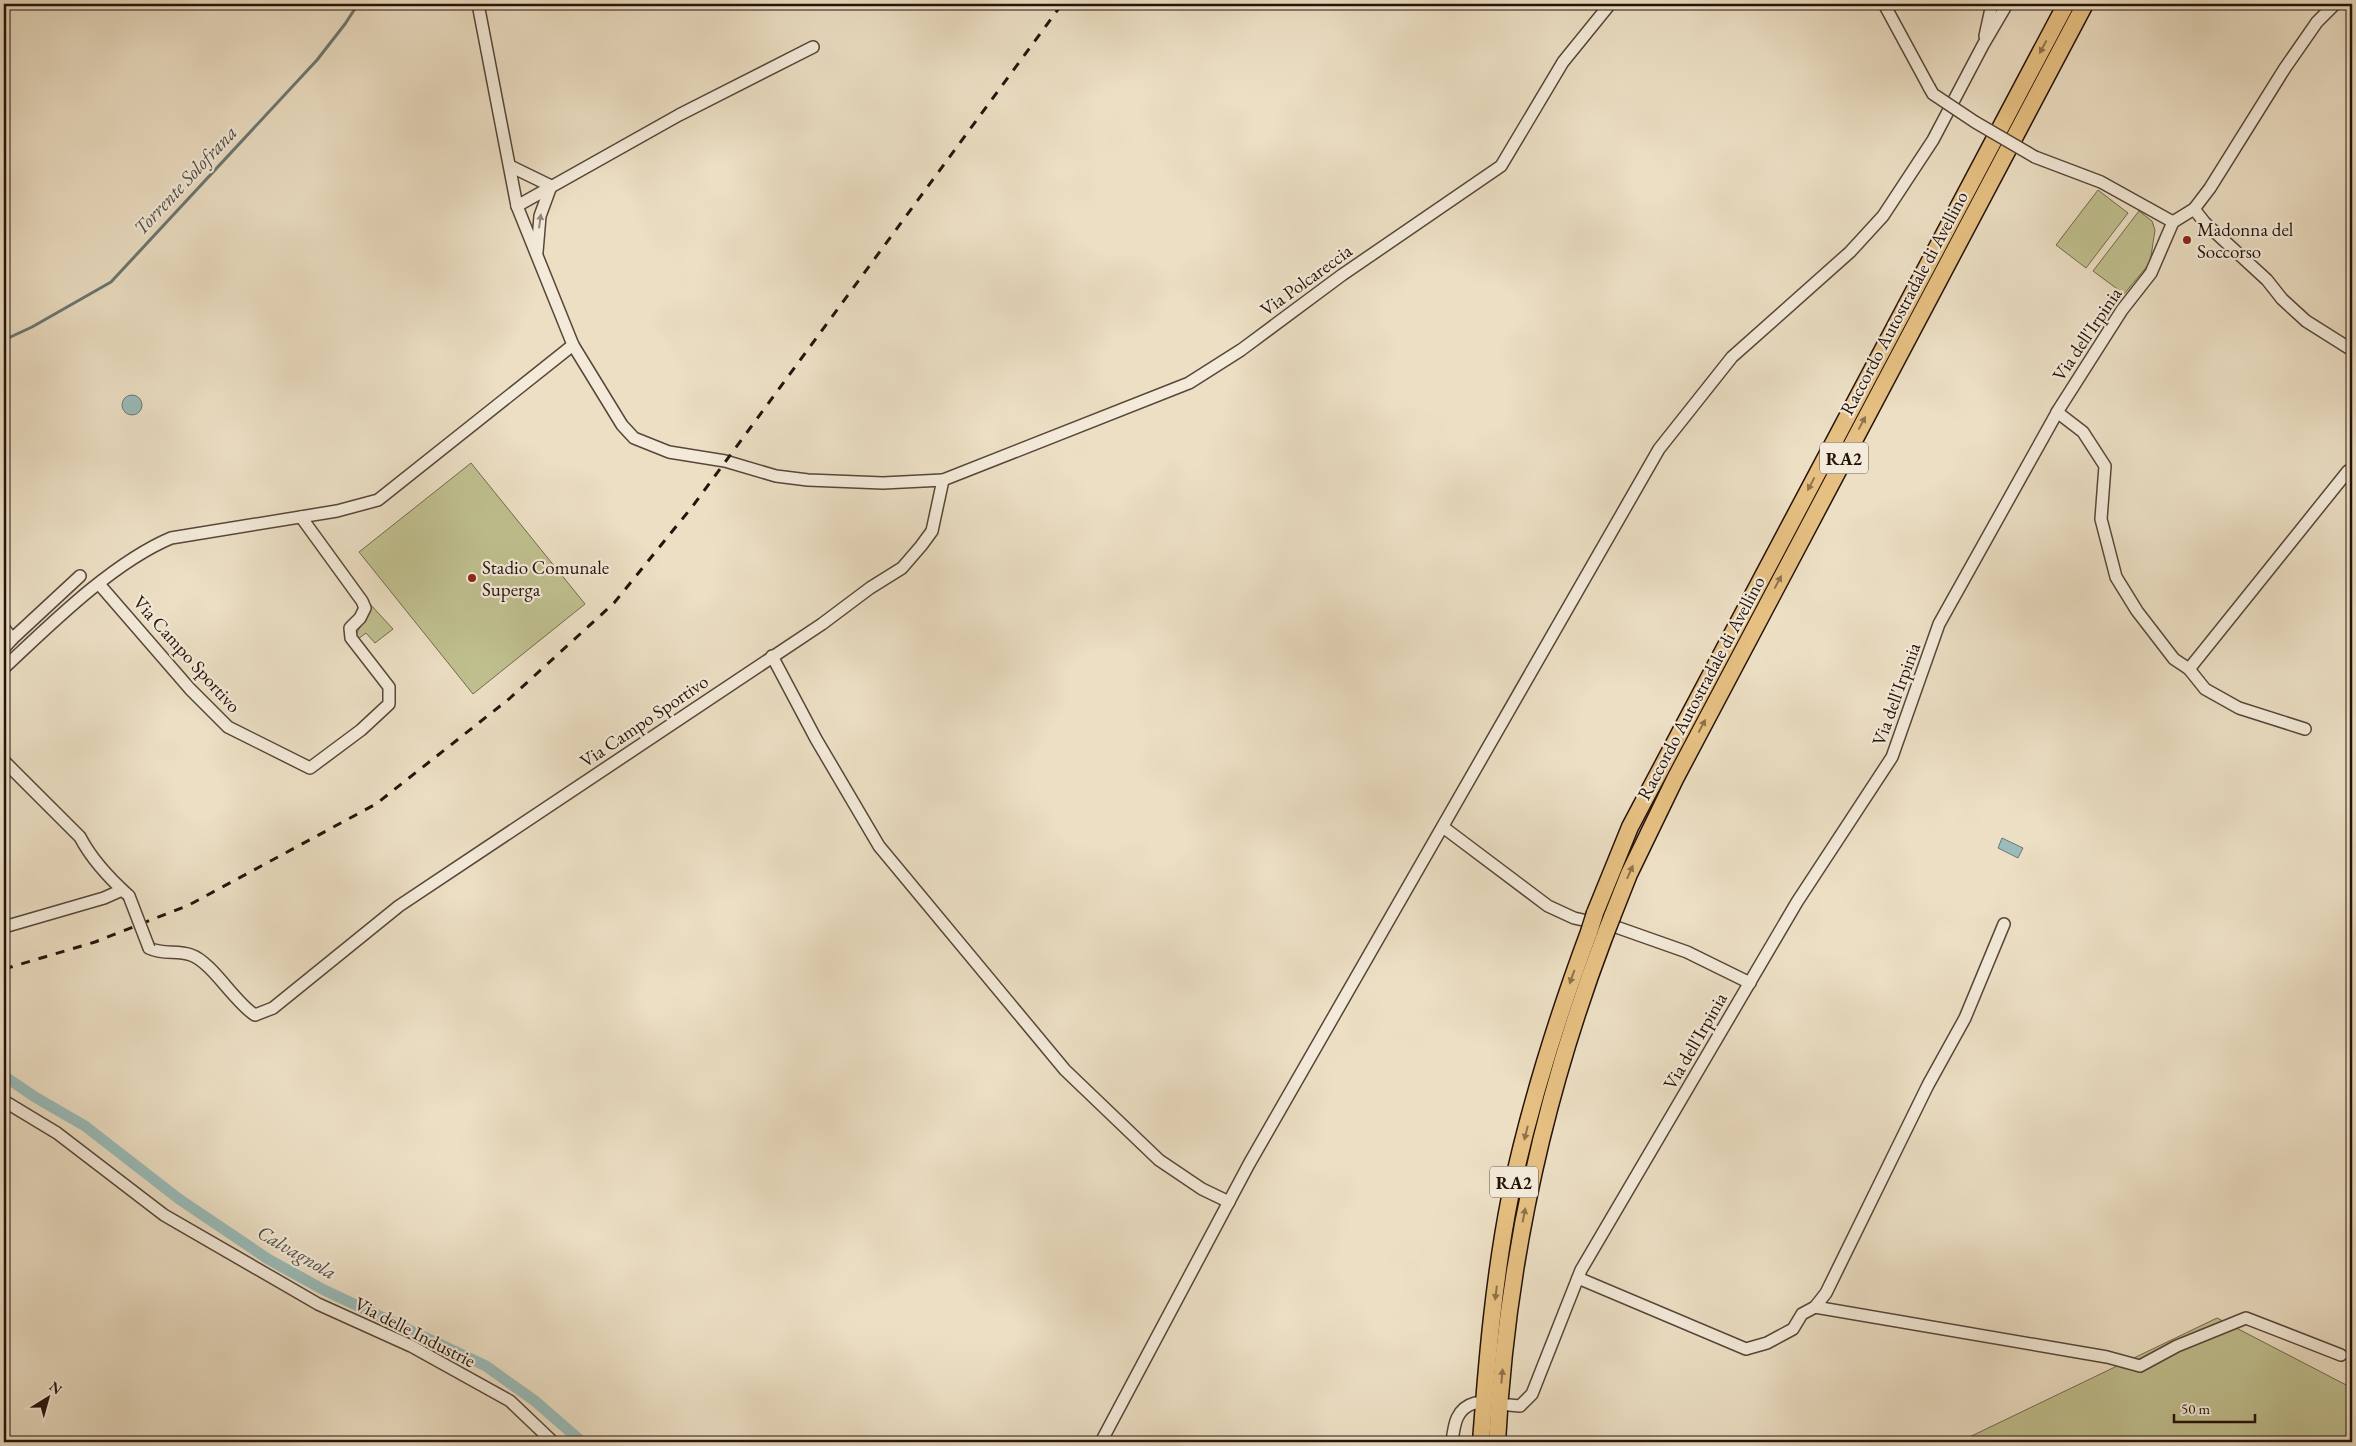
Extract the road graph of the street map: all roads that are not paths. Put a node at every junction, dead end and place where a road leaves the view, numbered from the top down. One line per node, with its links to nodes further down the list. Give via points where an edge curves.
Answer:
1 (478, 4): 11 (street)
2 (1610, 4): 21 (street, Via Polcareccia, via 1563,62 1501,166 1189,383)
3 (1884, 4): 15 (street, bridge, via 1933,94 2036,156 2101,182)
4 (1992, 4): 9 (street)
5 (2008, 4): 9 (street)
6 (2066, 4): 35 (highway, Raccordo Autostradale di Avellino / RA2, one-way to 35, via 1630,827)
7 (2085, 4): 50 (highway, Raccordo Autostradale di Avellino / RA2, one-way to 7, bridge, via 1511,1298 1533,1170 1566,1046 1629,874 1675,779)
8 (2335, 4): 14 (street, via 2317,22 2299,48)
9 (1983, 45): 33 (street, via 1933,140 1883,216 1850,252 1732,357 1659,449)
10 (813, 47): 12 (street, via 679,115)
11 (510, 166): 12 (street); 13 (street)
12 (551, 186): 13 (street); 16 (street, one-way to 12, via 540,216)
13 (517, 206): 16 (street)
14 (2194, 209): 15 (street); 18 (street, via 2306,321)
15 (2173, 222): 19 (street, Via dell'Irpinia, via 2151,273 2122,310)
16 (537, 257): 17 (street)
17 (574, 345): 21 (street, via 622,425 634,438 668,452 808,480 915,483); 22 (street, via 378,500)
18 (2352, 350)
19 (2057, 412): 30 (street, via 2083,432 2105,466 2101,519 2116,577 2137,611 2174,658); 38 (street, Via dell'Irpinia, via 1939,624 1892,757 1797,902)
20 (2348, 471): 30 (street)
21 (942, 480): 28 (street, Via Campo Sportivo, via 932,531 902,568)
22 (301, 517): 24 (street, via 171,538 151,546); 24 (street, Via Campo Sportivo, via 362,601 364,608 350,628 351,638 389,687 390,704 310,768 228,727 190,689)
23 (80, 576): 26 (street)
24 (100, 584): 29 (street, via 40,633)
25 (4, 628): 26 (street)
26 (12, 639): 27 (street)
27 (4, 648)
28 (772, 656): 34 (street, Via Campo Sportivo, bridge, via 399,906 263,1013 255,1015 249,1011 226,984 191,955 158,952 150,948); 40 (street, via 879,846 1065,1070 1159,1160 1202,1189)
29 (4, 668)
30 (2189, 669): 31 (street, via 2205,689 2239,708)
31 (2305, 729)
32 (4, 762): 34 (street, via 80,837 108,878)
33 (1443, 827): 35 (street, via 1548,906); 40 (street)
34 (125, 893): 37 (street)
35 (1592, 922): 38 (street, via 1620,928 1687,952); 49 (highway, Raccordo Autostradale di Avellino / RA2, one-way to 49, via 1541,1072 1510,1198 1487,1365)
36 (2004, 924): 42 (street, via 1965,1018 1826,1293)
37 (4, 927)
38 (1750, 983): 41 (street, Via dell'Irpinia)
39 (4, 1100): 46 (street, Via delle Industrie, via 57,1133 164,1215 318,1304 411,1346 510,1401)
40 (1229, 1202): 47 (street)
41 (1578, 1278): 42 (street, via 1746,1349 1793,1329 1802,1314); 45 (street, Via dell'Irpinia, via 1532,1394 1520,1406)
42 (1815, 1307): 43 (street, via 2107,1357 2140,1366 2177,1346 2246,1318)
43 (2341, 1355)
44 (1475, 1403): 48 (street, via 1466,1406 1457,1416)
45 (1509, 1405)
46 (553, 1442)
47 (1100, 1442)
48 (1452, 1442)
49 (1481, 1442)
50 (1497, 1442)

